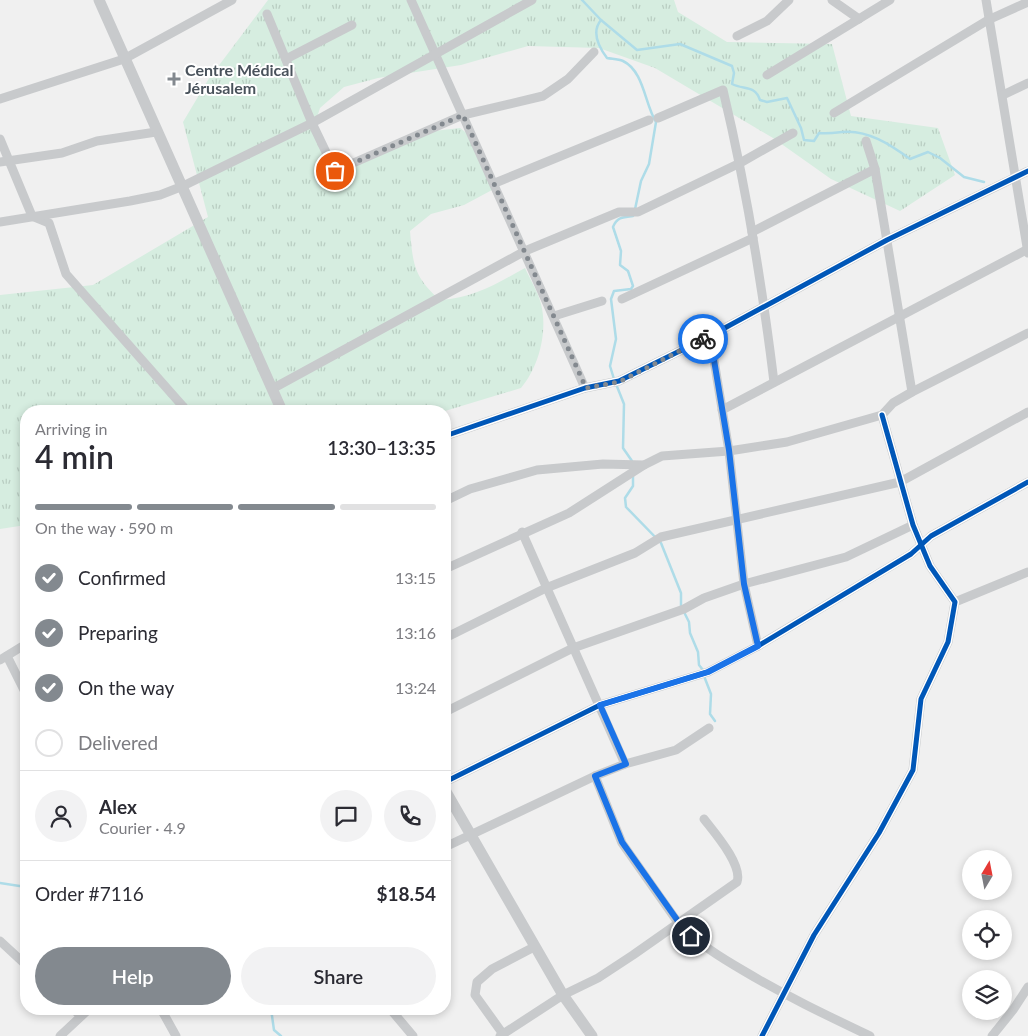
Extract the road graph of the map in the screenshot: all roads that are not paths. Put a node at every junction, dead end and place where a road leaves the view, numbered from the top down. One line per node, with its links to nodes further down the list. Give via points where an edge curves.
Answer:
1 (99, 0): 17 (street)
2 (232, 0): 17 (street)
3 (411, 0): 16 (street)
4 (532, 0): 16 (street)
5 (789, 0): 14 (street, via 767,21)
6 (832, 0): 11 (street)
7 (890, 0): 11 (street)
8 (986, 0): 12 (street)
9 (1028, 2): 12 (street)
10 (267, 14): 18 (street)
11 (859, 19): 19 (street)
12 (988, 20): 21 (street); 23 (street)
13 (352, 25): 18 (street)
14 (737, 36)
15 (594, 52): 24 (street, via 568,79 543,96)
16 (436, 55): 24 (street); 25 (street)
17 (124, 59): 22 (street); 26 (street)
18 (286, 59): 25 (street)
19 (767, 75)
20 (1028, 83): 21 (street)
21 (1003, 95): 34 (street)
22 (0, 98)
23 (834, 113)
24 (463, 115): 25 (street, via 335,171); 35 (street)
25 (312, 123): 36 (street)
26 (156, 132): 30 (street, via 97,141 62,153); 36 (street)
27 (793, 133): 31 (street)
28 (0, 139): 30 (street)
29 (866, 141): 32 (street)
30 (4, 161): 37 (street)
31 (740, 163): 35 (street, via 723,90); 39 (street); 41 (street, via 635,212 619,212)
32 (875, 169): 39 (street); 40 (street)
33 (1028, 170): 34 (street)
34 (1016, 177): 40 (street); 42 (street)
35 (495, 183): 41 (street)
36 (183, 186): 37 (street, via 130,201); 52 (street)
37 (32, 216): 38 (street); 54 (street, via 49,223 66,274)
38 (0, 222)
39 (753, 235): 43 (street); 45 (street)
40 (887, 240): 45 (street); 47 (street)
41 (526, 251): 46 (street); 52 (street)
42 (1028, 251): 47 (street)
43 (622, 300)
44 (602, 302): 46 (street)
45 (765, 306): 49 (street); 50 (street)
46 (554, 316): 51 (street)
47 (900, 317): 50 (street); 53 (street)
48 (1028, 333): 53 (street)
49 (710, 336): 51 (street, via 616,382); 56 (street)
50 (774, 382): 56 (street)
51 (586, 388): 59 (street)
52 (272, 389): 55 (street)
53 (912, 392): 58 (street, via 893,403)
54 (182, 405)
55 (279, 405)
56 (722, 410): 60 (street)
57 (1028, 412): 62 (street)
58 (882, 415): 60 (street, via 788,442); 62 (street)
59 (451, 434)
60 (729, 450): 61 (street, via 662,456); 65 (street)
61 (644, 465): 64 (street, via 604,464 537,470 470,489); 67 (street, via 569,514)
62 (900, 482): 65 (street); 66 (street)
63 (1028, 482): 68 (street)
64 (451, 498)
65 (736, 518): 71 (street); 72 (street, via 658,539 635,553)
66 (913, 525): 68 (street); 71 (street, via 846,557)
67 (522, 532): 69 (street); 72 (street)
68 (922, 544): 73 (street, via 930,566); 75 (street, via 911,554)
69 (451, 566)
70 (1028, 572): 73 (street)
71 (744, 584): 75 (street); 77 (street)
72 (546, 588): 74 (street); 77 (street)
73 (955, 602): 96 (street, via 948,642 921,699 913,770 879,833 814,935)
74 (451, 635)
75 (758, 646): 80 (street, via 705,673)
76 (20, 648): 78 (street)
77 (573, 648): 80 (street); 81 (street)
78 (3, 658): 79 (street)
79 (20, 685)
80 (600, 705): 83 (street); 85 (street)
81 (451, 709)
82 (709, 728): 83 (street, via 676,750)
83 (626, 764): 84 (street)
84 (595, 776): 88 (street); 90 (street, via 622,842)
85 (451, 779)
86 (451, 801): 88 (street)
87 (704, 819): 90 (street, via 722,843 739,877 737,882)
88 (469, 834): 89 (street); 92 (street)
89 (451, 844)
90 (680, 924): 95 (street, via 598,978); 96 (street, via 706,948)
91 (0, 941): 93 (street)
92 (534, 947): 95 (street); 100 (street, via 492,969 477,982 475,995)
93 (20, 959)
94 (1028, 987): 107 (street)
95 (563, 995): 100 (street); 104 (street)
96 (784, 995): 105 (street); 106 (street)
97 (164, 1015): 102 (street)
98 (395, 1015): 103 (street)
99 (81, 1016): 101 (street)
100 (502, 1035)
101 (60, 1036)
102 (176, 1036)
103 (413, 1036)
104 (592, 1036)
105 (762, 1036)
106 (870, 1036)
107 (992, 1036)

